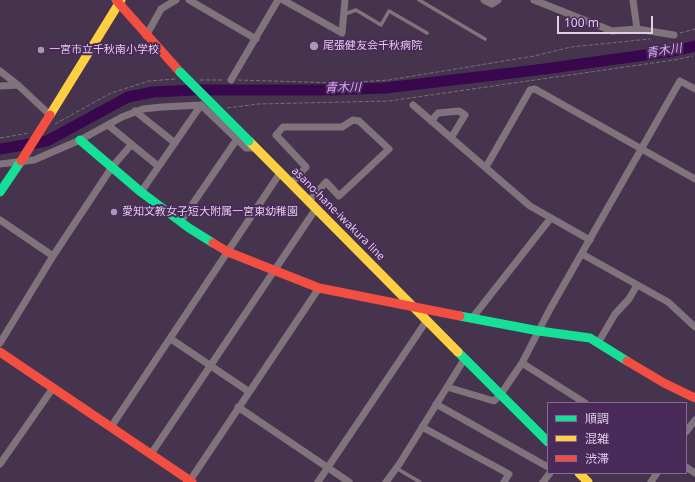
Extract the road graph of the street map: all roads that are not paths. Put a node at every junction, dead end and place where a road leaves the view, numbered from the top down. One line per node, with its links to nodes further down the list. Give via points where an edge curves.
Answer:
1 (176, 0): 17 (street, via 161,9)
2 (190, 0): 18 (street)
3 (278, 0): 18 (street)
4 (283, 0): 13 (street, via 342,33)
5 (345, 0): 13 (street)
6 (419, 0): 19 (lane)
7 (484, 0): 8 (street, via 492,4)
8 (498, 0)
9 (534, 0): 12 (street)
10 (633, 0): 14 (street)
11 (119, 1): 17 (street, asano-hane-iwakura line); 28 (street)
12 (542, 2): 14 (street, via 612,31)
13 (344, 14): 15 (lane, via 356,10 381,25 389,11)
14 (637, 29): 16 (street)
15 (428, 33)
16 (674, 35)
17 (146, 36): 35 (street, asano-hane-iwakura line, bridge, via 178,75)
18 (256, 38): 21 (street)
19 (485, 39)
20 (0, 71): 22 (street)
21 (231, 80)
22 (18, 85): 23 (street); 28 (street)
23 (0, 86)
24 (695, 89): 37 (street, via 680,81)
25 (201, 105): 27 (street); 32 (street); 34 (street)
26 (413, 105): 29 (street)
27 (135, 111): 30 (street); 34 (street)
28 (50, 115): 38 (street, bridge)
29 (431, 121): 31 (street); 31 (street, via 438,113 459,111 465,115)
30 (108, 125): 33 (street); 36 (street)
31 (451, 138): 42 (street)
32 (237, 139): 35 (street, via 246,148); 52 (street)
33 (80, 140): 38 (street, via 34,160); 41 (street)
34 (175, 143): 40 (street)
35 (252, 144): 43 (street, asano-hane-iwakura line)
36 (131, 145): 40 (street); 41 (street)
37 (641, 149): 42 (street, via 535,89 530,90); 44 (street); 53 (street)
38 (21, 161): 39 (street); 46 (street)
39 (0, 164)
40 (158, 166): 47 (street)
41 (112, 167): 47 (street); 56 (street)
42 (486, 167): 50 (street, via 530,206)
43 (280, 173): 45 (street, asano-hane-iwakura line); 54 (street)
44 (695, 179)
45 (291, 184): 48 (street, asano-hane-iwakura line); 48 (street, via 306,167 276,135 283,127 342,127 353,120 359,120 389,149 339,196 326,182)
46 (0, 192)
47 (141, 192): 52 (street)
48 (308, 202): 49 (street, asano-hane-iwakura line)
49 (315, 210): 57 (street); 60 (street, asano-hane-iwakura line)
50 (550, 219): 53 (street); 61 (street)
51 (0, 220): 56 (street)
52 (181, 221): 54 (street)
53 (590, 240): 55 (street)
54 (228, 252): 57 (street); 65 (street)
55 (582, 254): 58 (street); 64 (street)
56 (54, 256): 66 (street)
57 (272, 271): 59 (street); 71 (street)
58 (637, 285): 63 (street, via 668,302); 67 (street, via 615,314)
59 (319, 288): 60 (street); 74 (street)
60 (413, 306): 61 (street); 62 (street, asano-hane-iwakura line)
61 (473, 317): 64 (street)
62 (427, 320): 69 (street, asano-hane-iwakura line); 87 (street)
63 (695, 327)
64 (539, 331): 67 (street, via 590,338); 70 (street)
65 (170, 339): 71 (street); 81 (street)
66 (0, 343)
67 (598, 343): 76 (street, via 664,383)
68 (0, 352): 73 (street)
69 (465, 358): 72 (street); 75 (street, asano-hane-iwakura line)
70 (522, 363): 75 (street); 77 (street)
71 (208, 366): 74 (street); 85 (street)
72 (448, 387): 75 (street, via 494,401); 78 (street)
73 (53, 388): 81 (street); 86 (street)
74 (248, 391): 79 (street)
75 (501, 394): 84 (street, asano-hane-iwakura line)
76 (695, 398)
77 (583, 402)
78 (436, 404): 82 (street); 88 (street)
79 (238, 407): 87 (street); 92 (street)
80 (695, 420): 83 (street)
81 (111, 427): 85 (street)
82 (422, 427): 89 (street); 97 (street, via 509,474)
83 (687, 431)
84 (547, 441)
85 (151, 454): 92 (street)
86 (0, 464)
87 (328, 467): 93 (street); 94 (street)
88 (547, 467)
89 (396, 468): 95 (street); 96 (lane)
90 (549, 474): 98 (street)
91 (580, 474): 99 (street)
92 (190, 481)
93 (318, 482)
94 (349, 482)
95 (386, 482)
96 (420, 482)
97 (504, 482)
98 (543, 482)
99 (588, 482)

